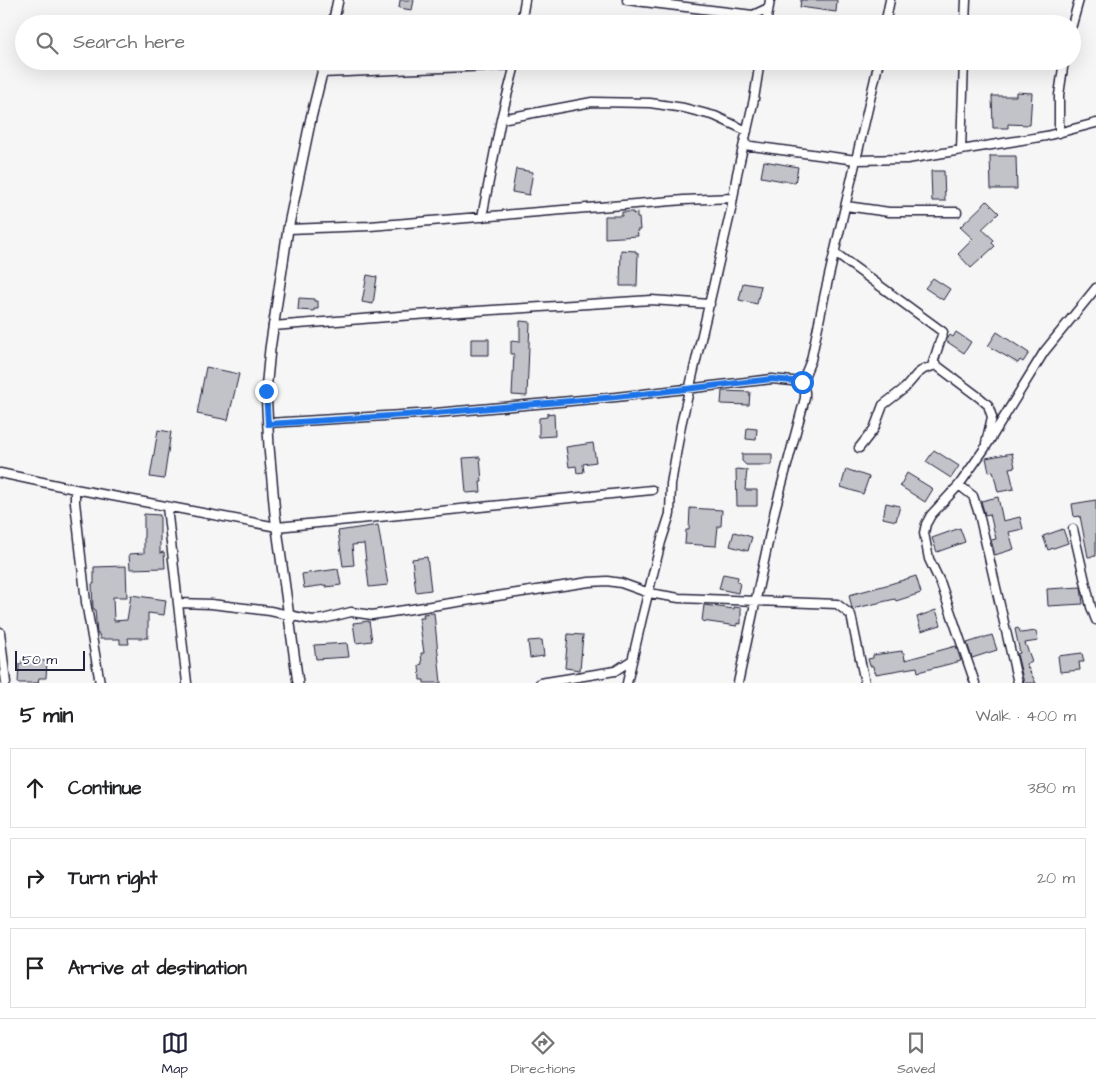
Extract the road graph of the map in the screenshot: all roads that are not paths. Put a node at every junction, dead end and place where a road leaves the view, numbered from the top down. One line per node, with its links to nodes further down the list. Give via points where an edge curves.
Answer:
1 (338, 0): 8 (street)
2 (525, 0): 9 (street)
3 (627, 0): 10 (street)
4 (890, 0): 11 (street)
5 (966, 0): 12 (street)
6 (1079, 0): 13 (street)
7 (769, 4): 10 (street)
8 (335, 15)
9 (522, 15)
10 (753, 15)
11 (888, 15)
12 (965, 15)
13 (1075, 15)
14 (323, 70): 21 (street)
15 (392, 70): 21 (street)
16 (513, 70): 22 (street)
17 (759, 70): 24 (street)
18 (877, 70): 28 (street)
19 (964, 70): 27 (street)
20 (1063, 70): 25 (street)
21 (322, 74): 33 (street)
22 (501, 120): 24 (street, via 592,102 650,104 714,116); 32 (street)
23 (1096, 123): 25 (street)
24 (747, 132): 26 (street)
25 (1059, 133): 27 (street)
26 (744, 145): 28 (street); 29 (street)
27 (961, 150): 28 (street, via 907,159)
28 (856, 160): 30 (street)
29 (733, 198): 32 (street); 36 (street)
30 (846, 206): 31 (street, via 889,212); 34 (street)
31 (957, 212)
32 (482, 217): 33 (street)
33 (288, 230): 37 (street)
34 (835, 253): 38 (street, via 943,332); 39 (street, via 811,360)
35 (1096, 288): 43 (street, via 1044,352)
36 (710, 304): 37 (street, via 651,300); 40 (street)
37 (273, 326): 41 (street, via 266,391)
38 (932, 366): 42 (street, via 916,374 905,388 883,405 874,428); 43 (street, via 936,365 988,405 992,417)
39 (802, 382): 40 (street, via 772,379); 52 (street, via 805,398)
40 (688, 389): 41 (street, via 435,413); 51 (street, via 674,459 670,514)
41 (268, 424): 49 (street)
42 (860, 448)
43 (983, 452): 45 (street)
44 (0, 473): 46 (street)
45 (959, 485): 66 (street, via 931,515 924,533 930,559); 67 (street, via 973,496 979,514)
46 (76, 489): 48 (street); 59 (street, via 86,602)
47 (652, 490): 49 (street)
48 (167, 507): 49 (street); 53 (street)
49 (277, 527): 54 (street)
50 (1073, 529): 55 (street)
51 (648, 593): 52 (street, via 679,598); 54 (street, via 621,583 598,582 372,615 351,612 312,620); 57 (street)
52 (755, 601): 64 (street); 65 (street, via 837,604 851,615)
53 (178, 603): 54 (street, via 211,604); 60 (street)
54 (290, 616): 61 (street)
55 (1096, 620)
56 (0, 632): 58 (street)
57 (632, 660): 62 (street, via 615,671); 63 (street)
58 (6, 683)
59 (100, 683)
60 (187, 683)
61 (298, 683)
62 (540, 683)
63 (627, 683)
64 (738, 683)
65 (865, 683)
66 (975, 683)
67 (1018, 683)

